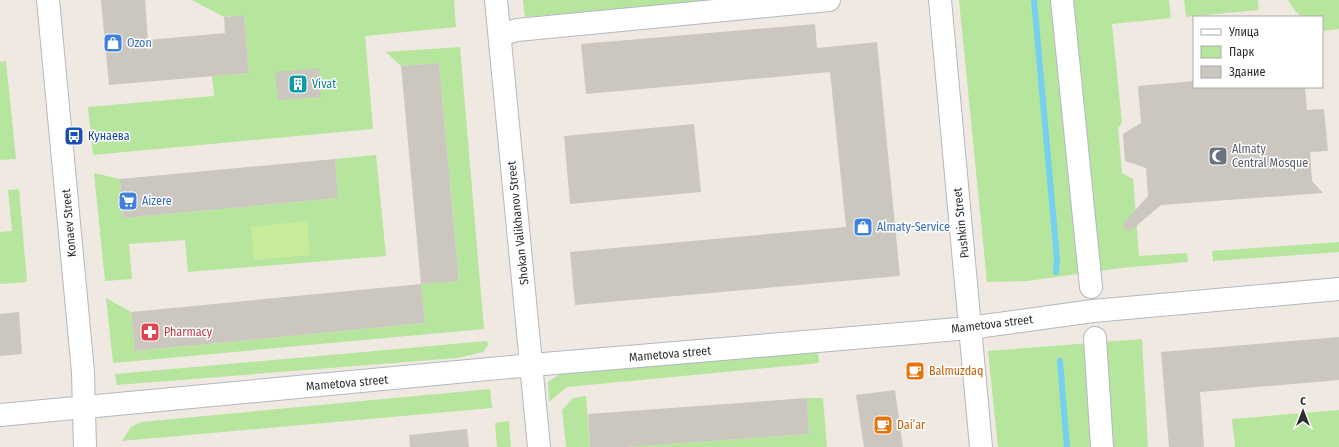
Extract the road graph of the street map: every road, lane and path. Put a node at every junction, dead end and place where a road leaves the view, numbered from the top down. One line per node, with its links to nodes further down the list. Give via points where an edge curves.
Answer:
1 (48, 0): 12 (street, Konaev Street, via 83,372)
2 (496, 0): 6 (street, Shokan Valikhanov Street)
3 (829, 0): 6 (street, via 518,30)
4 (940, 0): 9 (street, Pushkin Street)
5 (1062, 0): 7 (street)
6 (500, 35): 11 (street, Shokan Valikhanov Street)
7 (1091, 287)
8 (1339, 289): 9 (street, Mametovа street, via 1093,311)
9 (969, 328): 11 (street, Mametovа street); 16 (street, Pushkin Street)
10 (1095, 338): 17 (street)
11 (532, 365): 12 (street, Mametovа street); 15 (street, Shokan Valikhanov Street)
12 (83, 408): 13 (street, Mametovа street); 14 (street, Konaev Street)
13 (0, 415)
14 (84, 447)
15 (539, 447)
16 (981, 447)
17 (1102, 447)

